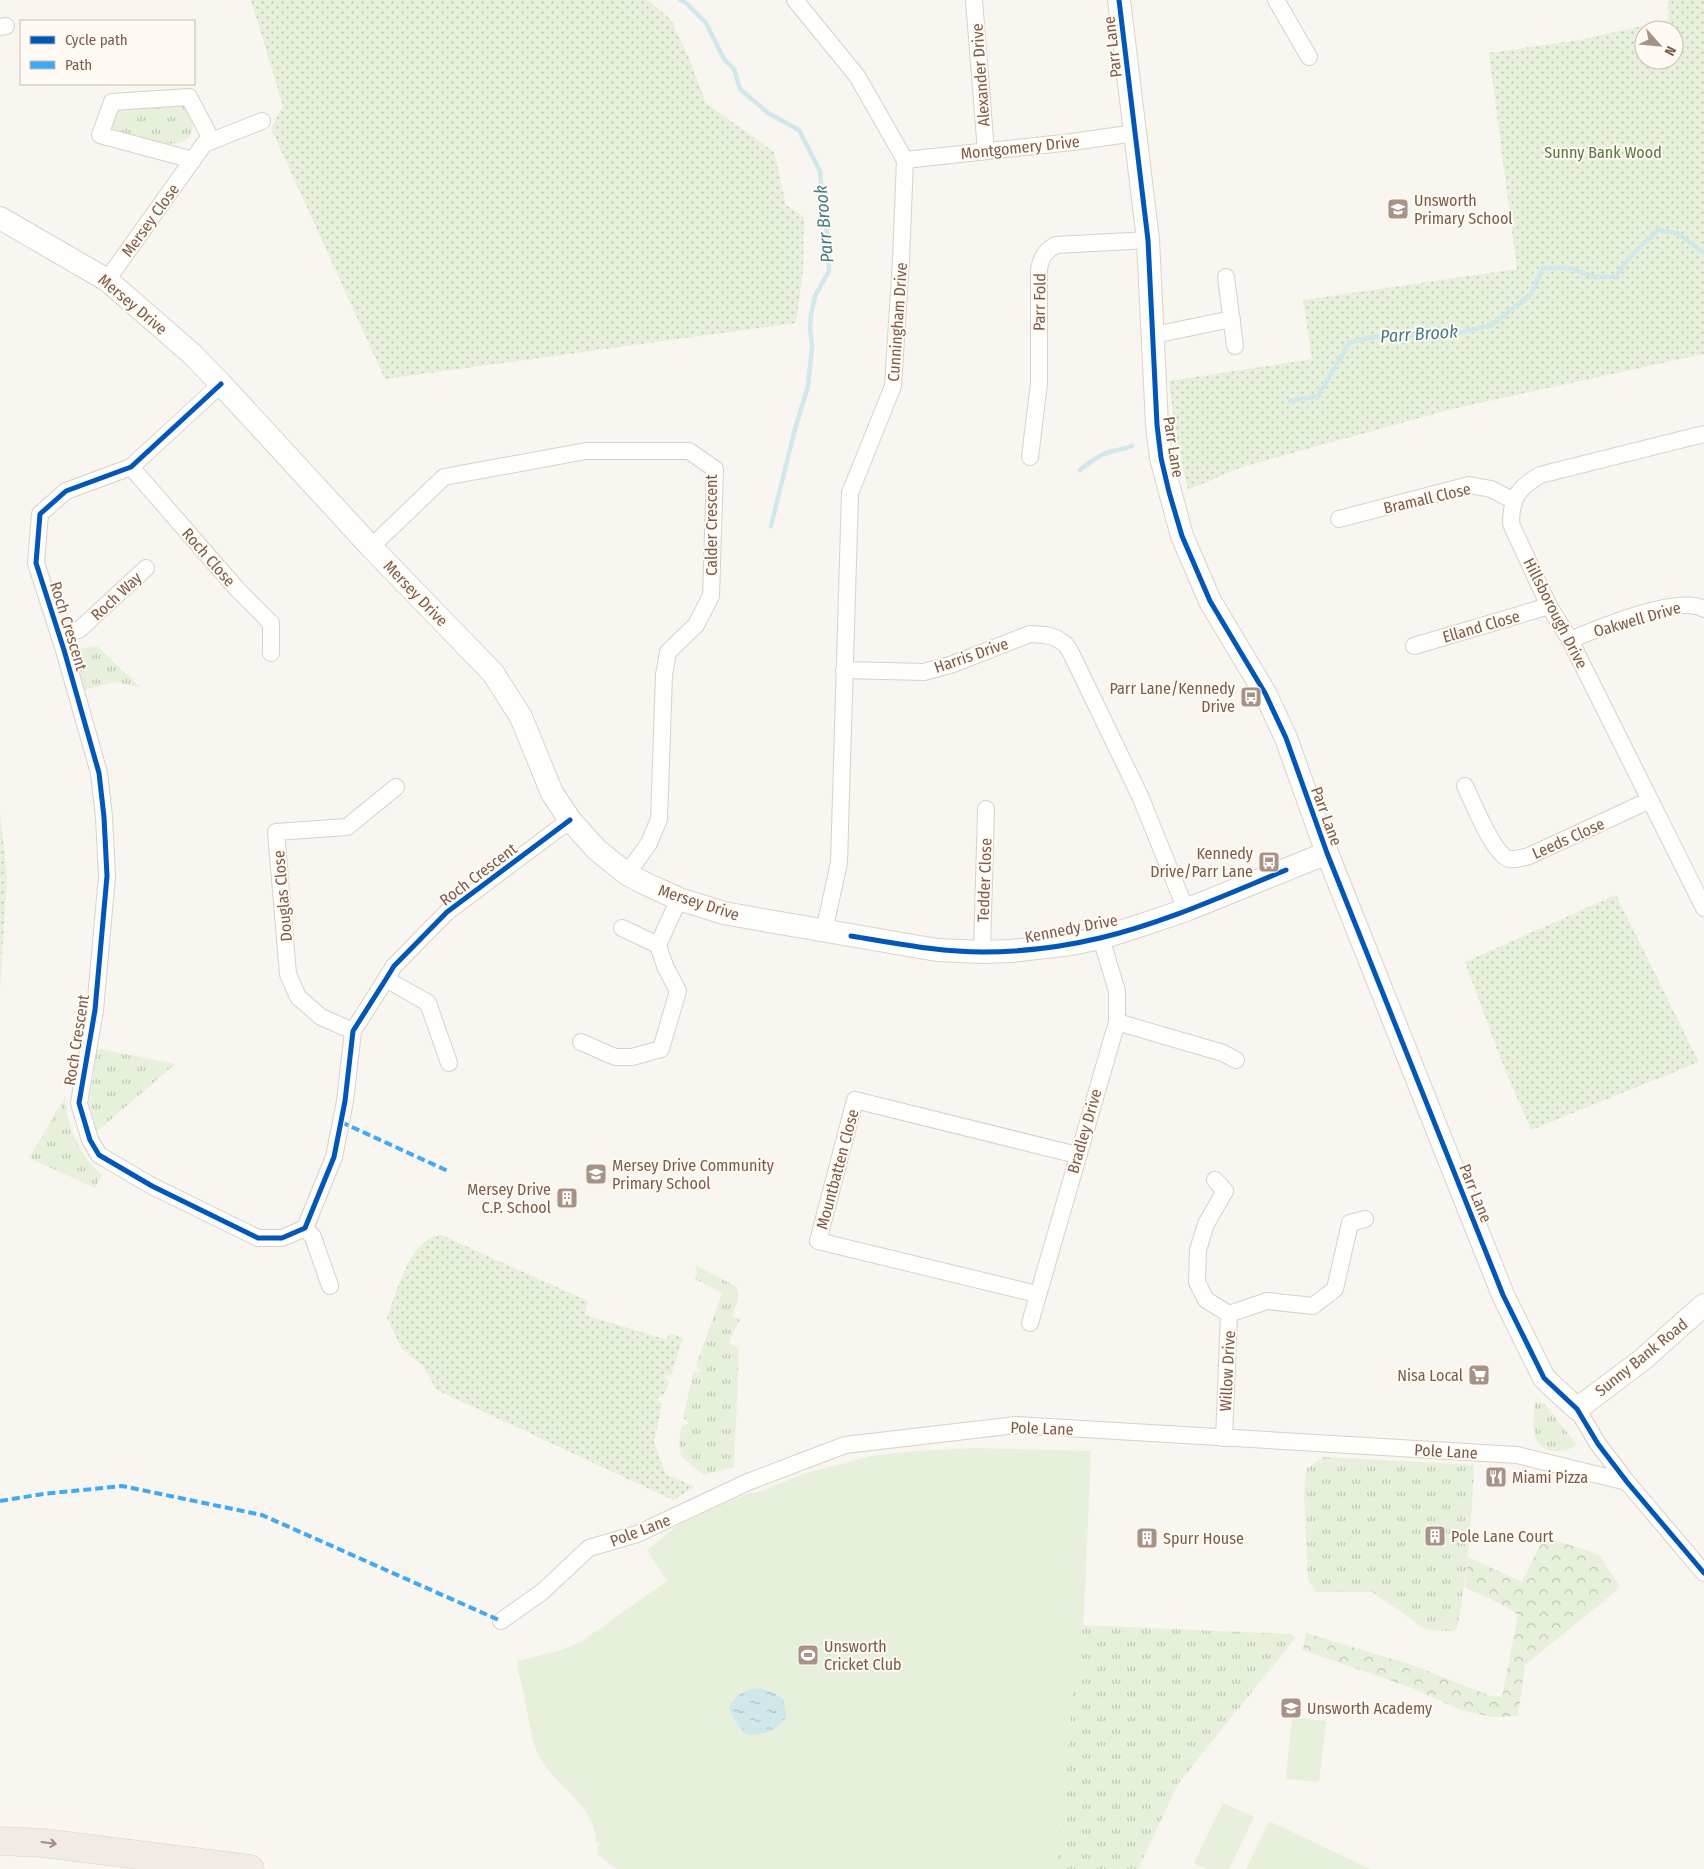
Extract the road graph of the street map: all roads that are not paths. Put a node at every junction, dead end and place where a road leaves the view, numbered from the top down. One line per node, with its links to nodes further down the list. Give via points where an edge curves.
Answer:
1 (974, 0): 9 (street, Alexander Drive)
2 (1119, 0): 7 (street, Parr Lane)
3 (1276, 0): 5 (street)
4 (797, 1): 11 (street, via 857,76)
5 (1309, 57)
6 (262, 121): 8 (street, Mersey Close)
7 (1135, 133): 9 (street, Montgomery Drive); 13 (street, Parr Lane)
8 (212, 141): 10 (street, Mersey Close, via 204,144); 10 (street, via 189,97 112,102 100,135)
9 (986, 150): 11 (street, Montgomery Drive)
10 (193, 160): 15 (street, Mersey Close)
11 (905, 160): 33 (street, Cunningham Drive, via 893,386 850,493)
12 (0, 218): 15 (street, Mersey Drive)
13 (1148, 240): 17 (street, Parr Lane); 21 (street, Parr Fold, via 1056,245 1049,248 1040,261 1039,382)
14 (1226, 278): 16 (street)
15 (108, 280): 19 (street, Mersey Drive)
16 (1232, 319): 17 (street); 18 (street)
17 (1154, 335): 39 (street, Parr Lane, via 1161,458 1182,536 1210,601 1266,693)
18 (1236, 346)
19 (221, 384): 22 (street, Roch Crescent); 25 (street, Mersey Drive)
20 (1704, 434): 23 (street, via 1540,475 1525,484)
21 (1030, 457)
22 (130, 467): 29 (street, Roch Crescent, via 66,491 40,514 36,563); 32 (street, Roch Close, via 271,623)
23 (1514, 501): 24 (street, Bramall Close, via 1491,488 1469,485); 27 (street, Hillsborough Drive, via 1511,524)
24 (1339, 519)
25 (371, 547): 38 (street, Mersey Drive, via 493,673 521,717 552,793); 40 (street, Calder Crescent, via 444,477 586,451 689,451 714,469 711,596 696,624 668,652 664,674 659,819 649,843)
26 (146, 568): 29 (street, Roch Way, via 79,630)
27 (1549, 606): 30 (street, Hillsborough Drive); 31 (street, Elland Close)
28 (1704, 609): 30 (street, Oakwell Drive, via 1690,604 1662,609 1611,623)
29 (59, 635): 58 (street, Roch Crescent, via 100,773 104,817 107,876 95,1010 79,1103 90,1140 100,1155 152,1186 258,1238 282,1238)
30 (1570, 640): 36 (street, Hillsborough Drive)
31 (1414, 646)
32 (271, 653)
33 (844, 670): 43 (street, Harris Drive, via 924,672 954,664 1030,634 1046,635 1065,644 1140,796); 45 (street, via 839,863)
34 (1465, 786): 36 (street, Leeds Close, via 1498,851 1509,859 1529,856)
35 (396, 787): 51 (street, Douglas Close, via 348,827 276,832 288,974 298,997 321,1017)
36 (1650, 800): 42 (street, Hillsborough Drive)
37 (987, 809): 48 (street, Tedder Close)
38 (570, 820): 40 (street, Mersey Drive, via 597,850); 49 (street, Roch Crescent, via 447,912 394,966)
39 (1328, 853): 43 (street, Kennedy Drive); 64 (street, Parr Lane, via 1503,1295 1544,1378)
40 (627, 874): 41 (street, Mersey Drive)
41 (679, 899): 45 (street, Mersey Drive, via 724,912); 47 (street)
42 (1704, 908)
43 (1186, 910): 46 (street, Kennedy Drive)
44 (622, 928): 47 (street)
45 (824, 931): 48 (street, Kennedy Drive, via 936,950)
46 (1101, 938): 48 (street, Kennedy Drive, via 1042,948); 50 (street, Bradley Drive, via 1117,991)
47 (658, 945): 52 (street, via 678,991 661,1049 632,1057 615,1057)
48 (982, 952)
49 (386, 979): 51 (street, Roch Crescent); 54 (street, via 428,1003)
50 (1117, 1022): 53 (street); 55 (street, Bradley Drive)
51 (353, 1031): 58 (street, Roch Crescent, via 345,1101 334,1157)
52 (581, 1042)
53 (1228, 1052)
54 (449, 1063)
55 (1077, 1155): 60 (street, Bradley Drive); 60 (street, Mountbatten Close, via 855,1100 818,1241)
56 (1215, 1180): 62 (street, Willow Drive, via 1225,1191 1206,1224 1198,1250 1197,1282 1206,1300)
57 (1365, 1219): 62 (street, via 1350,1223 1335,1289 1313,1306 1267,1300)
58 (305, 1228): 59 (street, via 313,1237)
59 (330, 1286)
60 (1037, 1294): 63 (street, Bradley Drive)
61 (1704, 1305): 64 (street, Sunny Bank Road, via 1642,1360)
62 (1229, 1314): 65 (street, Willow Drive)
63 (1030, 1323)
64 (1578, 1408): 66 (street, Parr Lane, via 1598,1444)
65 (1224, 1438): 66 (street, Pole Lane, via 1517,1456); 68 (street, Pole Lane, via 1016,1425 845,1445 748,1482 637,1534 589,1548 542,1592)
66 (1628, 1482): 67 (street, Parr Lane)
67 (1704, 1573)
68 (501, 1621)
69 (0, 1841): 70 (highway, one-way to 70, via 43,1842)
70 (250, 1869)

